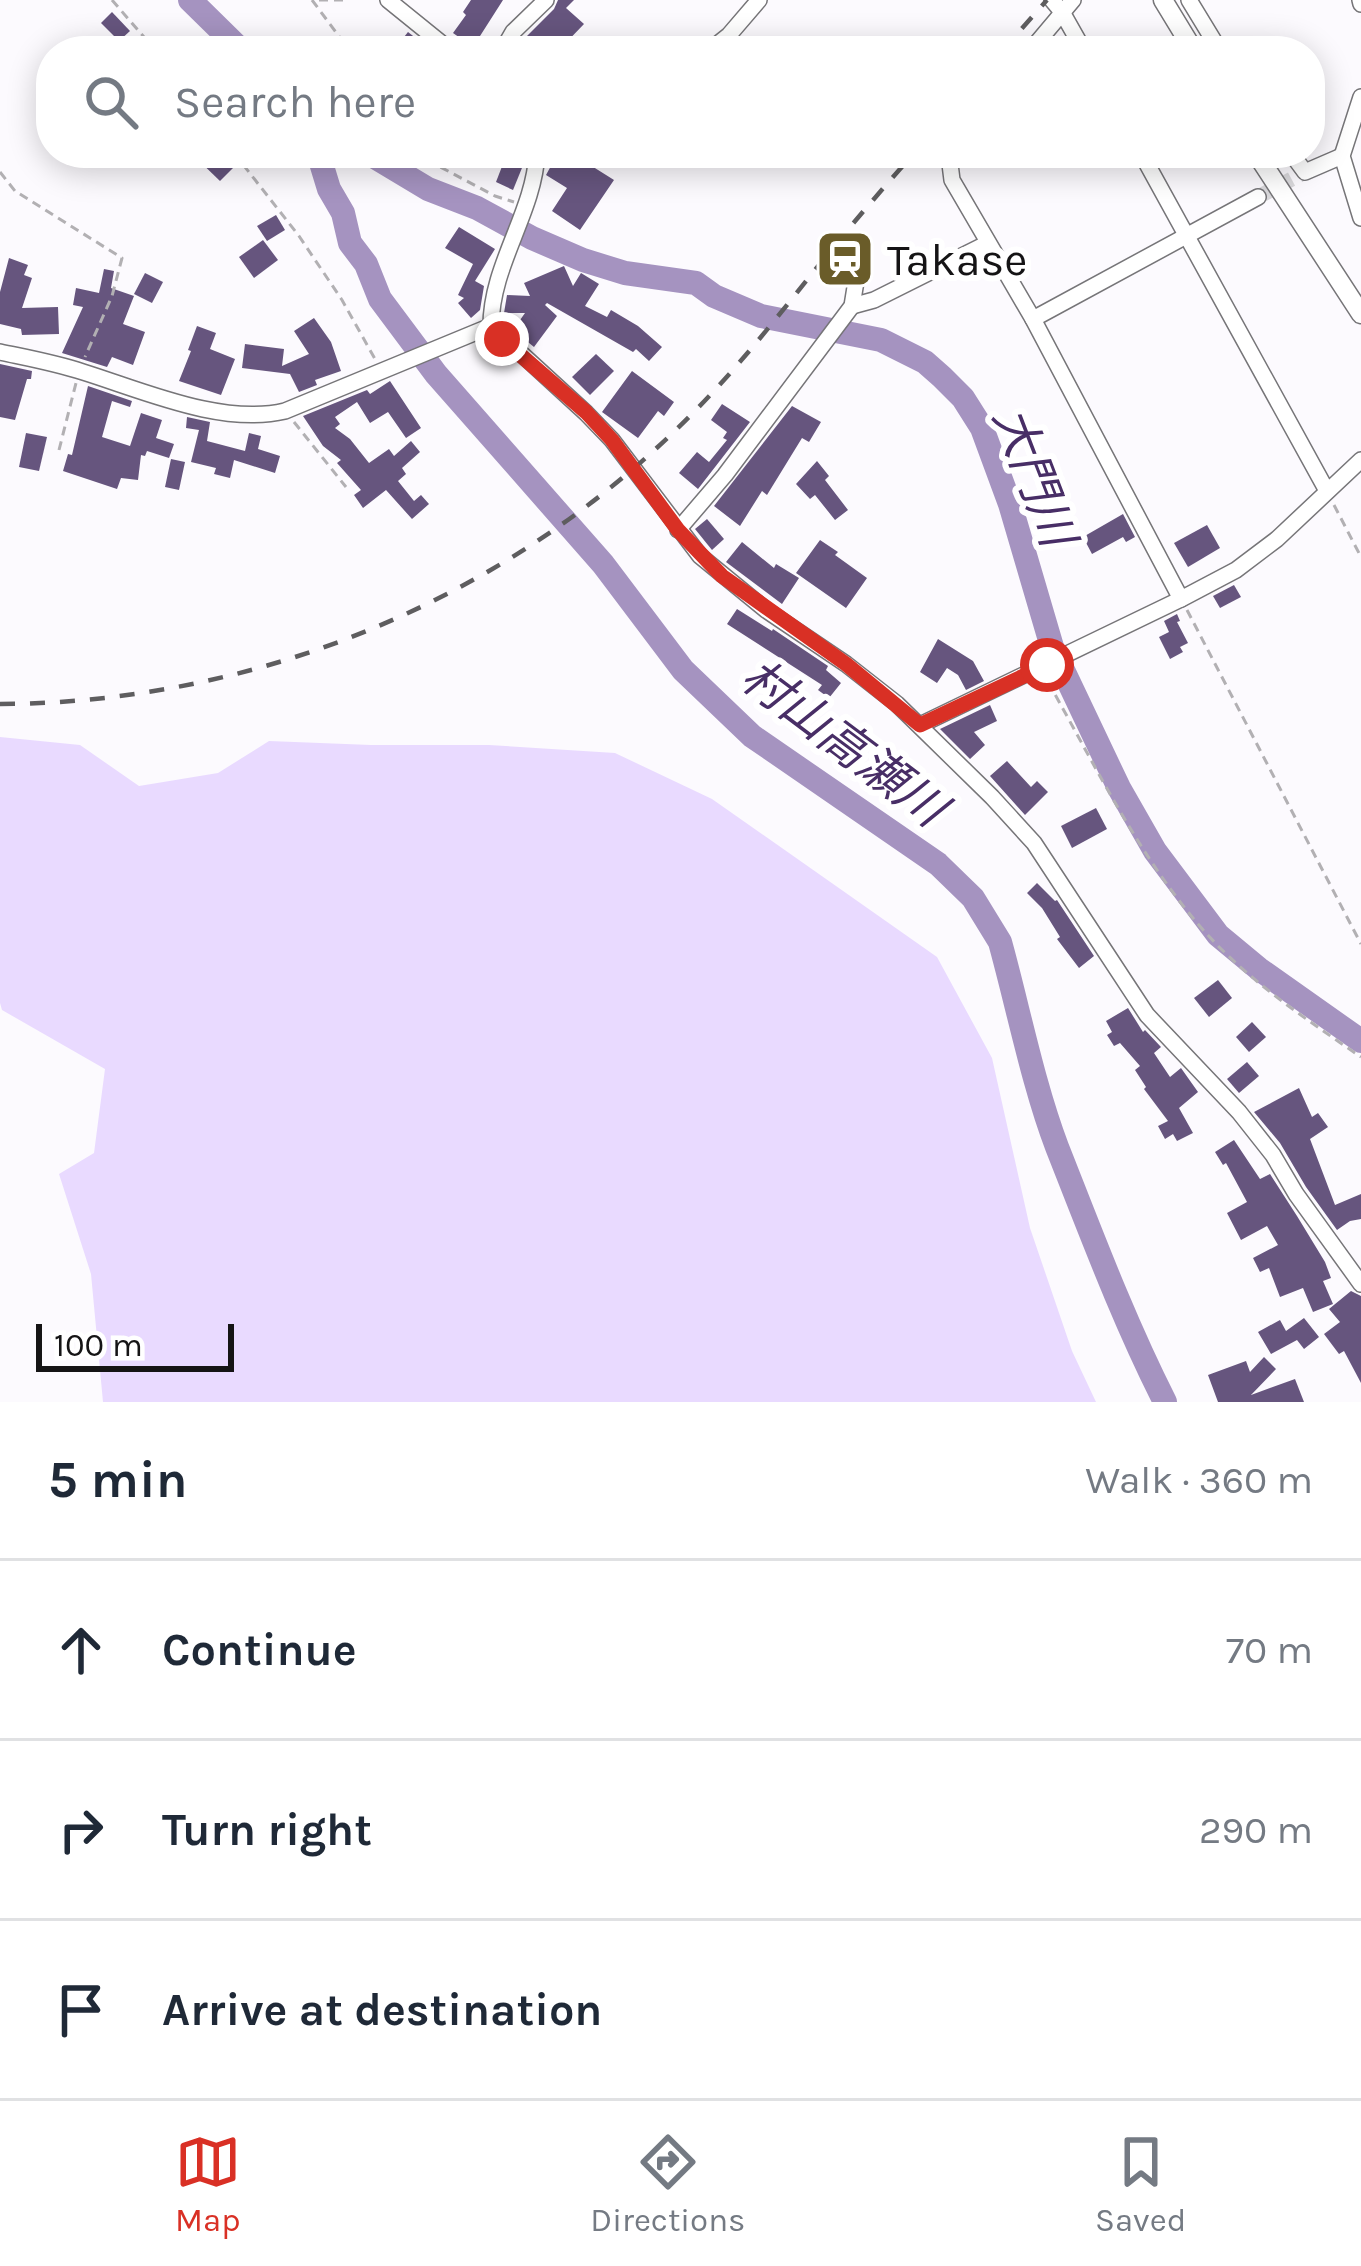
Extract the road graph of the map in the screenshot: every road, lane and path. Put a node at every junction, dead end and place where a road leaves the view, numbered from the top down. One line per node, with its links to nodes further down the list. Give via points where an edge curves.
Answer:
1 (112, 0): 10 (path)
2 (315, 0): 3 (path); 11 (path)
3 (348, 0)
4 (388, 0): 12 (street)
5 (546, 0): 13 (street)
6 (759, 0): 14 (street)
7 (1163, 0): 17 (main road)
8 (1189, 0): 18 (street)
9 (1062, 4): 15 (street); 16 (street)
10 (143, 36)
11 (340, 36)
12 (432, 36)
13 (511, 36)
14 (727, 36)
15 (1040, 36)
16 (1077, 36)
17 (1185, 36)
18 (1211, 36)
19 (1361, 97): 20 (street)
20 (1342, 156): 21 (street); 31 (street)
21 (1325, 163)
22 (246, 168): 40 (path, via 299,236)
23 (442, 168): 30 (path)
24 (536, 168): 30 (street)
25 (950, 168): 33 (street)
26 (1149, 168): 32 (street)
27 (1266, 168): 35 (main road)
28 (0, 172): 41 (path, via 15,191 122,258)
29 (1258, 197): 32 (street)
30 (523, 211): 38 (street)
31 (1361, 218)
32 (1187, 236): 37 (street); 46 (street)
33 (988, 243): 36 (street); 37 (street)
34 (853, 272): 36 (street)
35 (1359, 304)
36 (852, 306): 47 (street)
37 (1033, 319): 49 (street)
38 (490, 326): 40 (street); 47 (street, via 612,440)
39 (0, 352): 41 (street)
40 (381, 369): 42 (street)
41 (80, 370): 42 (street, via 187,406 263,416); 43 (path)
42 (285, 411): 45 (path)
43 (59, 450)
44 (1361, 460): 46 (street)
45 (346, 487)
46 (1327, 491): 48 (path); 49 (street, via 1236,570)
47 (678, 530): 51 (street, via 722,576)
48 (1361, 557)
49 (1181, 599): 50 (street); 52 (path)
50 (1044, 666): 51 (street); 53 (path, via 1115,804 1199,926 1307,1022)
51 (920, 725): 54 (street, via 1034,843 1147,1015 1274,1155)
52 (1361, 944)
53 (1361, 1057)
54 (1361, 1284)

